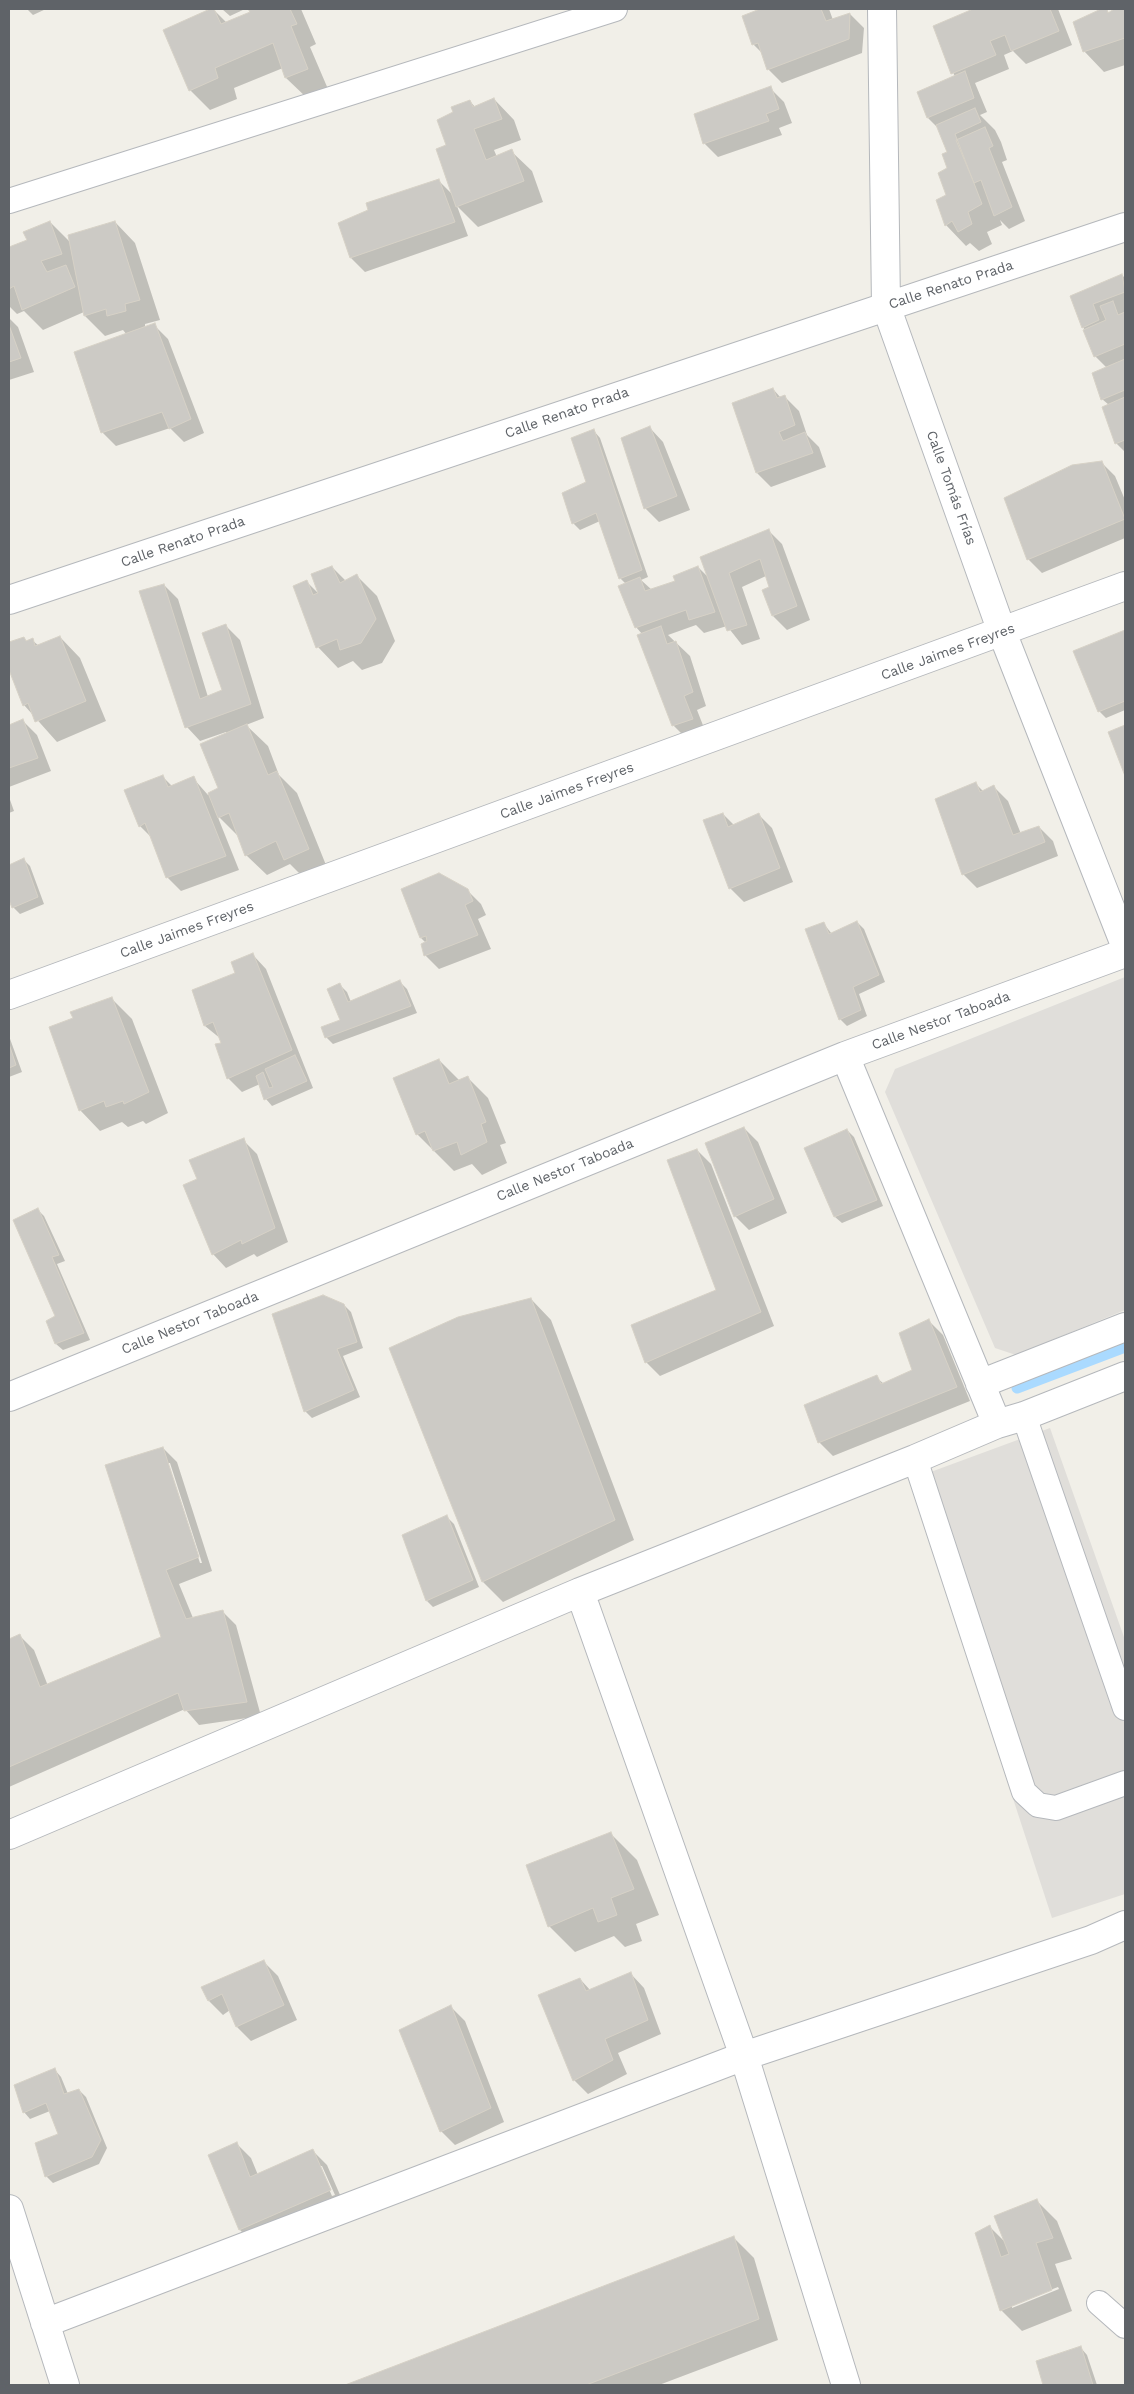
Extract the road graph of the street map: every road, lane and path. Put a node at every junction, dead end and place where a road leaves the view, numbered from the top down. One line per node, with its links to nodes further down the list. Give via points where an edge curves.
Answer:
1 (615, 9): 3 (lane)
2 (882, 9): 5 (street, Calle Tomás Frías)
3 (9, 201)
4 (1125, 227): 5 (street, Calle Renato Prada)
5 (886, 306): 7 (street, Calle Renato Prada); 8 (street, Calle Tomás Frías)
6 (1125, 586): 8 (street, Calle Jaimes Freyres)
7 (9, 600)
8 (1002, 632): 9 (street, Calle Tomás Frías); 11 (street, Calle Jaimes Freyres)
9 (1125, 945)
10 (1125, 953): 12 (street, Calle Nestor Taboada)
11 (9, 995)
12 (845, 1056): 15 (street); 16 (street, Calle Nestor Taboada)
13 (1125, 1327): 15 (street)
14 (1125, 1376): 17 (street)
15 (980, 1384): 18 (street)
16 (9, 1397)
17 (1024, 1416): 18 (street); 21 (lane)
18 (997, 1424): 19 (street)
19 (915, 1459): 20 (street); 22 (lane, via 1024,1792 1038,1805 1056,1808)
20 (580, 1592): 23 (street); 25 (street)
21 (1125, 1708)
22 (1125, 1783)
23 (9, 1835)
24 (1125, 1925): 25 (street, via 1091,1940)
25 (744, 2056): 28 (street); 31 (street)
26 (9, 2209): 28 (street)
27 (1099, 2303): 29 (lane)
28 (45, 2323): 30 (street)
29 (1125, 2326)
30 (65, 2385)
31 (846, 2385)

